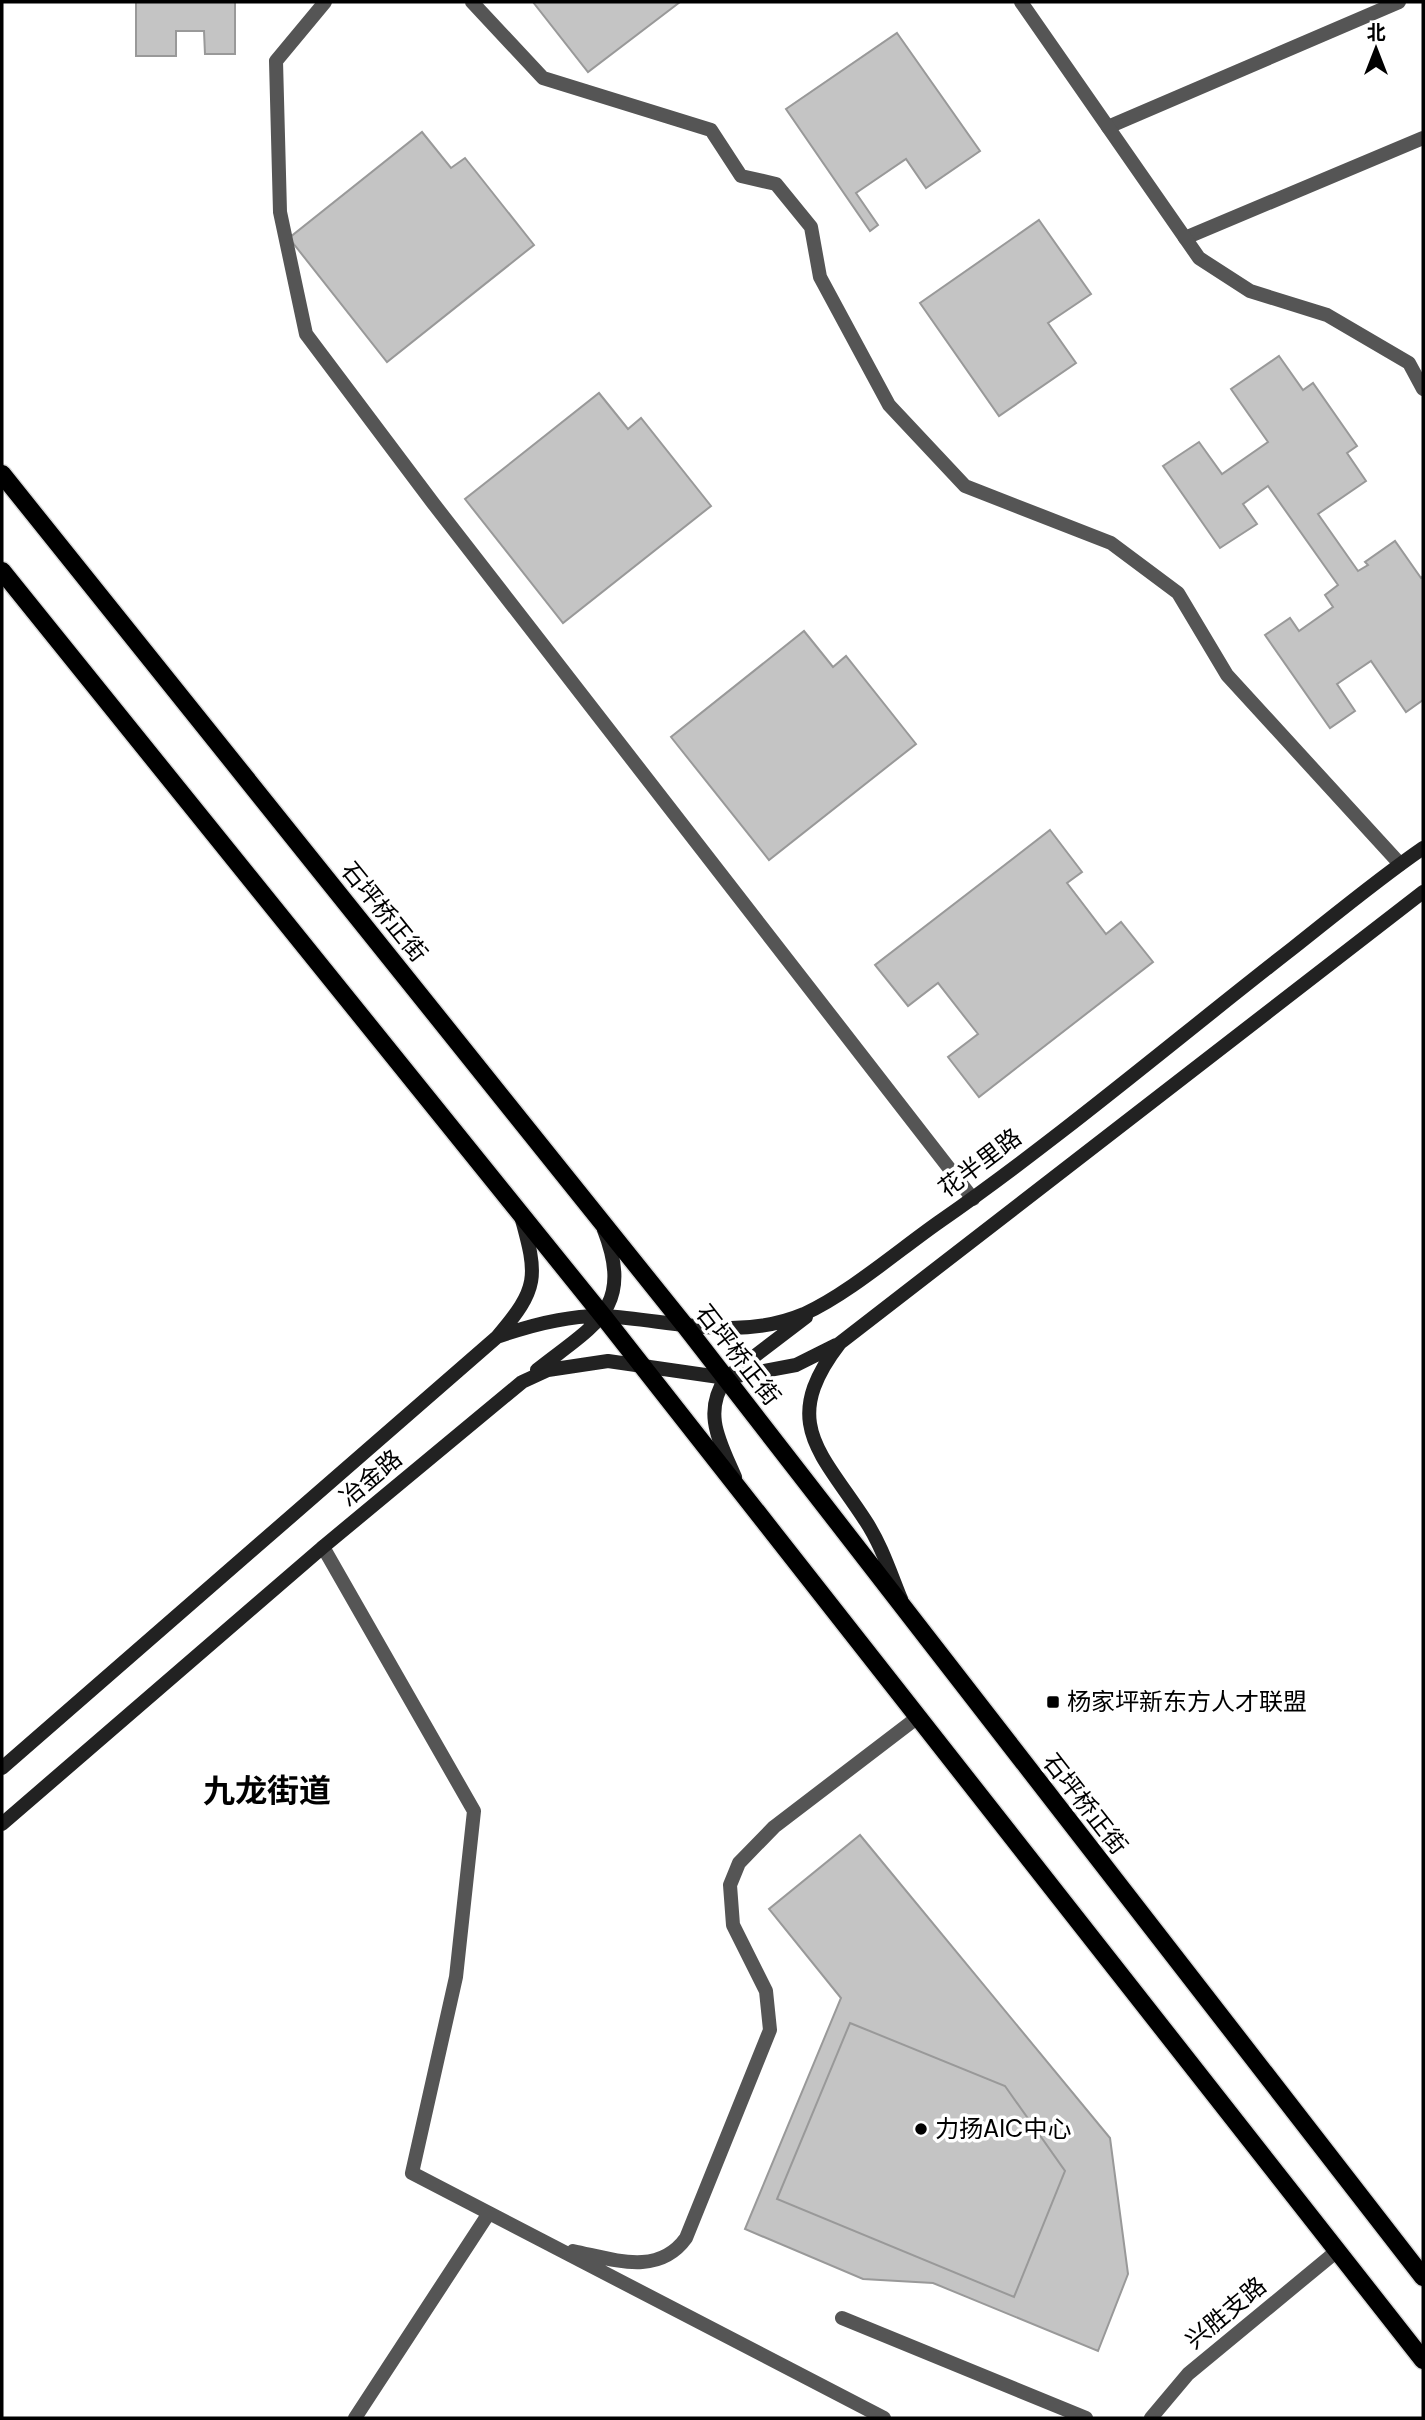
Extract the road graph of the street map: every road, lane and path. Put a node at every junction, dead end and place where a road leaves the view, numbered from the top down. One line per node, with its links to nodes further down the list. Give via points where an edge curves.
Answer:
1 (325, 2): 14 (street, via 276,61 280,212 306,334)
2 (472, 2): 12 (street, via 543,78 711,130 741,176 776,184 811,227 820,277 889,405 965,486 1111,542 1178,593 1227,675)
3 (1021, 2): 5 (street)
4 (1399, 2): 5 (street)
5 (1108, 127): 7 (street)
6 (1423, 138): 7 (street)
7 (1185, 238): 8 (street, via 1199,258 1250,291 1327,314 1409,363)
8 (1423, 389)
9 (2, 474): 16 (main road, 石坪桥正街)
10 (2, 571): 15 (main road)
11 (1423, 848): 12 (main road, 花半里路)
12 (1400, 864): 14 (main road, 花半里路)
13 (1423, 892): 21 (main road)
14 (973, 1199): 17 (main road, 花半里路)
15 (520, 1215): 18 (main road); 20 (main road, 冶金路, via 533,1258 533,1282 525,1305)
16 (601, 1221): 18 (main road, via 615,1270 612,1302); 19 (main road, 石坪桥正街)
17 (829, 1299): 19 (main road, 花半里路, via 803,1314 769,1323); 23 (main road)
18 (603, 1316): 19 (main road, 花半里路); 20 (main road, 花半里路, via 530,1325); 22 (main road); 24 (main road)
19 (686, 1327): 23 (main road, 石坪桥正街)
20 (498, 1337): 29 (main road, 冶金路)
21 (840, 1343): 23 (main road, 冶金路, via 796,1365); 27 (main road, via 813,1388 810,1431 818,1451 877,1540)
22 (641, 1366): 23 (main road, 冶金路); 24 (main road, 冶金路, via 577,1364); 25 (main road)
23 (726, 1378): 25 (main road, via 713,1403 714,1419); 27 (main road, 石坪桥正街)
24 (523, 1382): 26 (main road, 冶金路)
25 (744, 1496): 28 (main road)
26 (323, 1547): 30 (main road, 冶金路); 31 (street, via 474,1811 456,1977 412,2173)
27 (909, 1616): 34 (main road, 石坪桥正街)
28 (918, 1717): 32 (street, via 774,1827 739,1863 730,1885 733,1925 766,1991 770,2031 678,2250 664,2259 632,2264); 33 (main road)
29 (2, 1768)
30 (2, 1824)
31 (489, 2213): 32 (street); 37 (street)
32 (555, 2247): 38 (street)
33 (1336, 2251): 36 (main road); 40 (street, 兴胜支路, via 1188,2374)
34 (1423, 2277)
35 (842, 2318): 39 (street)
36 (1423, 2360)
37 (355, 2418)
38 (884, 2418)
39 (1086, 2418)
40 (1151, 2418)

